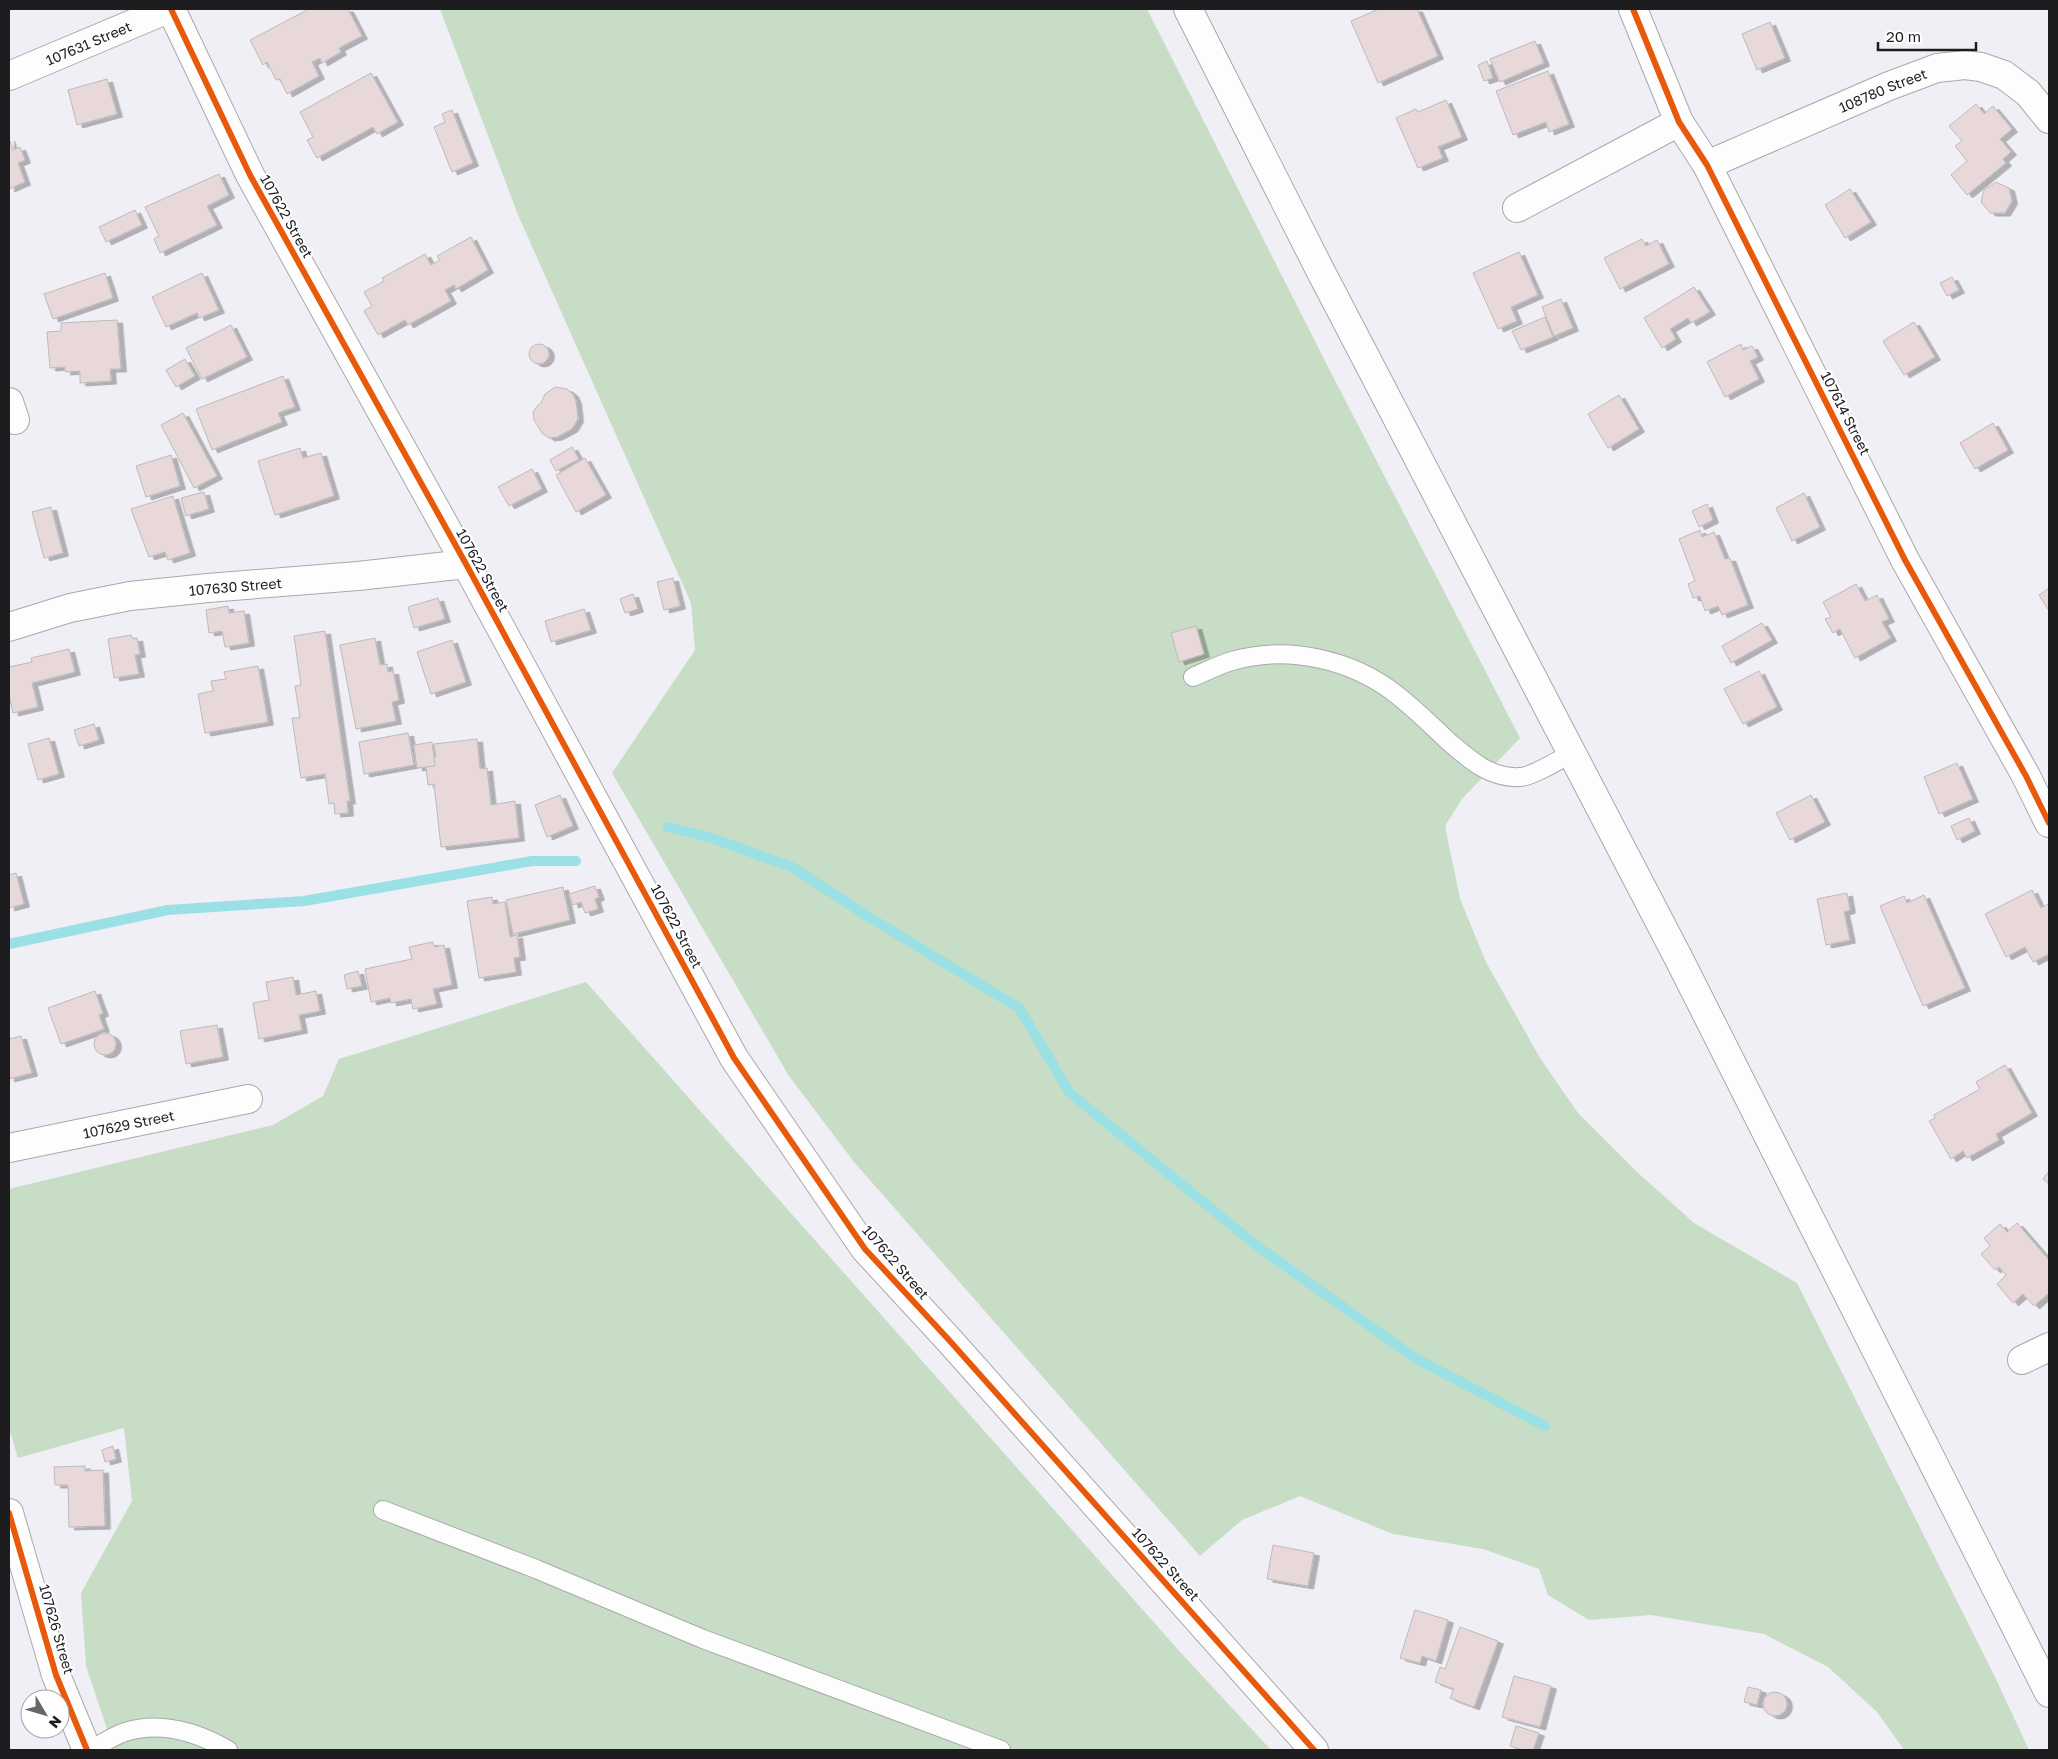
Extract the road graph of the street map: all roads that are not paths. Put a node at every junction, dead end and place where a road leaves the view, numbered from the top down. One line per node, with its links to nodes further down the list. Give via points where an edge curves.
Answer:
1 (170, 9): 4 (street, 107631 Street); 9 (street, 107622 Street, via 250,175)
2 (1188, 9): 12 (street)
3 (1633, 9): 6 (street, 107614 Street)
4 (9, 76)
5 (2049, 119): 7 (street, 108780 Street, via 2028,93 2004,75 1965,65 1937,68)
6 (1680, 122): 7 (street, 107614 Street); 8 (street)
7 (1707, 165): 13 (street, 107614 Street, via 1906,560)
8 (1517, 208)
9 (466, 564): 10 (street, 107630 Street, via 130,596 70,608); 24 (street, 107622 Street, via 734,1058 865,1249)
10 (9, 627)
11 (1193, 677): 12 (lane, via 1231,661 1262,655 1293,654 1324,659 1350,667 1397,694 1474,764 1497,775 1522,777)
12 (1572, 753): 20 (street)
13 (2049, 823)
14 (248, 1099): 15 (street, 107629 Street)
15 (9, 1148)
16 (2049, 1347): 17 (street)
17 (2022, 1360)
18 (383, 1510): 23 (lane, via 703,1639)
19 (9, 1513): 21 (street, 107626 Street, via 56,1675)
20 (2049, 1693)
21 (89, 1750): 22 (lane, via 124,1732 157,1726 206,1738)
22 (228, 1750)
23 (1001, 1750)
24 (1314, 1750)

